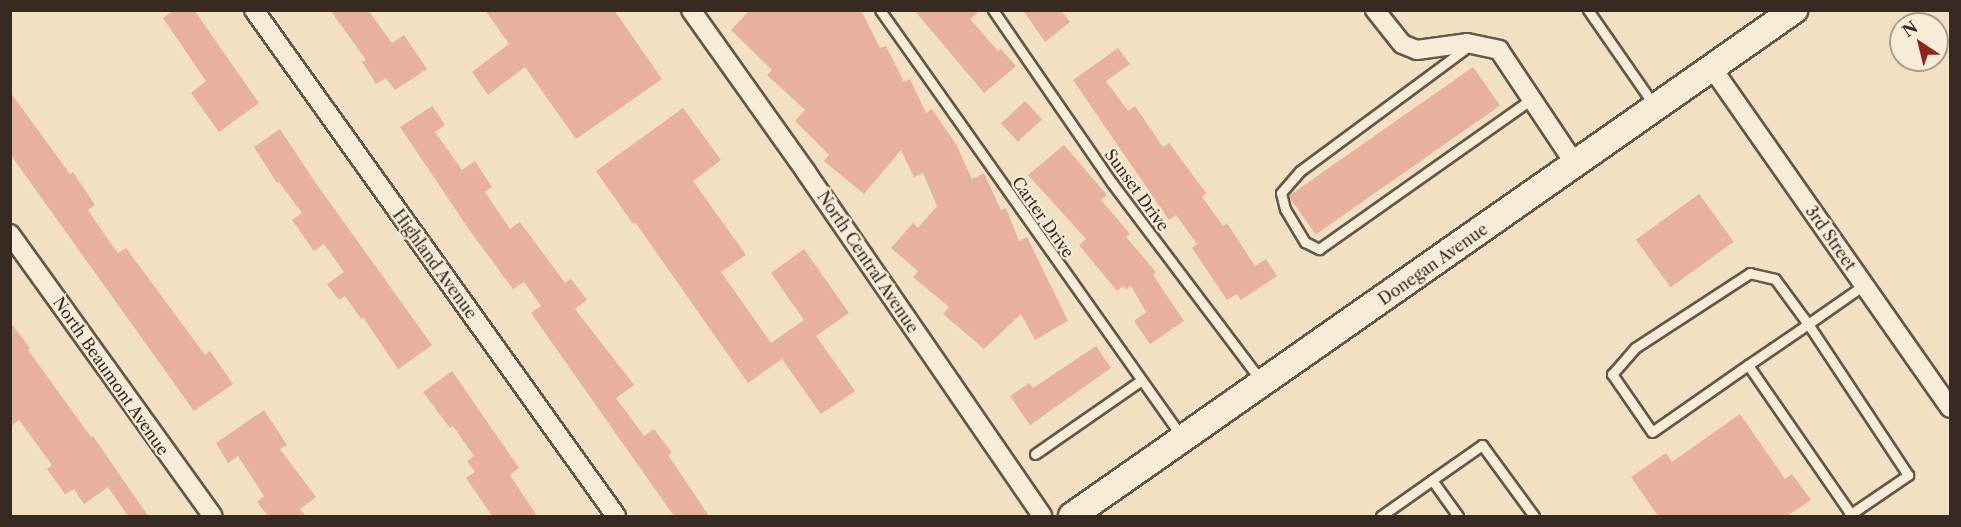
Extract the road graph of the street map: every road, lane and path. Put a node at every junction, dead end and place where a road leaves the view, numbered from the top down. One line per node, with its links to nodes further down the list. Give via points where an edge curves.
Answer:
1 (254, 10): 24 (street, Highland Avenue)
2 (691, 10): 25 (street, North Central Avenue)
3 (880, 10): 17 (lane, Carter Drive)
4 (993, 10): 18 (lane, Sunset Drive, via 1112,183)
5 (1375, 10): 8 (street, via 1402,44 1417,50)
6 (1588, 10): 11 (lane)
7 (1794, 10): 9 (street, Donegan Avenue)
8 (1472, 43): 10 (street, via 1499,50); 10 (lane, via 1300,171 1281,193 1285,209 1305,243 1319,249)
9 (1712, 68): 11 (street, Donegan Avenue); 14 (street, 3rd Street)
10 (1532, 99): 12 (street)
11 (1656, 107): 12 (street, Donegan Avenue)
12 (1575, 164): 18 (street, Donegan Avenue)
13 (10, 234): 23 (street, North Beaumont Avenue)
14 (1864, 285): 15 (lane); 19 (street, 3rd Street)
15 (1808, 324): 16 (lane); 16 (lane, via 1775,279 1750,273 1635,348 1612,374 1652,432); 30 (lane, via 1908,475)
16 (1748, 365): 30 (lane)
17 (1140, 381): 20 (lane, Carter Drive); 21 (lane)
18 (1263, 383): 20 (street, Donegan Avenue)
19 (1950, 408)
20 (1184, 439): 26 (street, Donegan Avenue)
21 (1035, 454)
22 (1432, 480): 27 (lane); 28 (lane); 29 (lane, via 1482,445)
23 (213, 516)
24 (616, 516)
25 (1042, 516)
26 (1072, 516)
27 (1381, 516)
28 (1458, 516)
29 (1534, 516)
30 (1850, 516)

